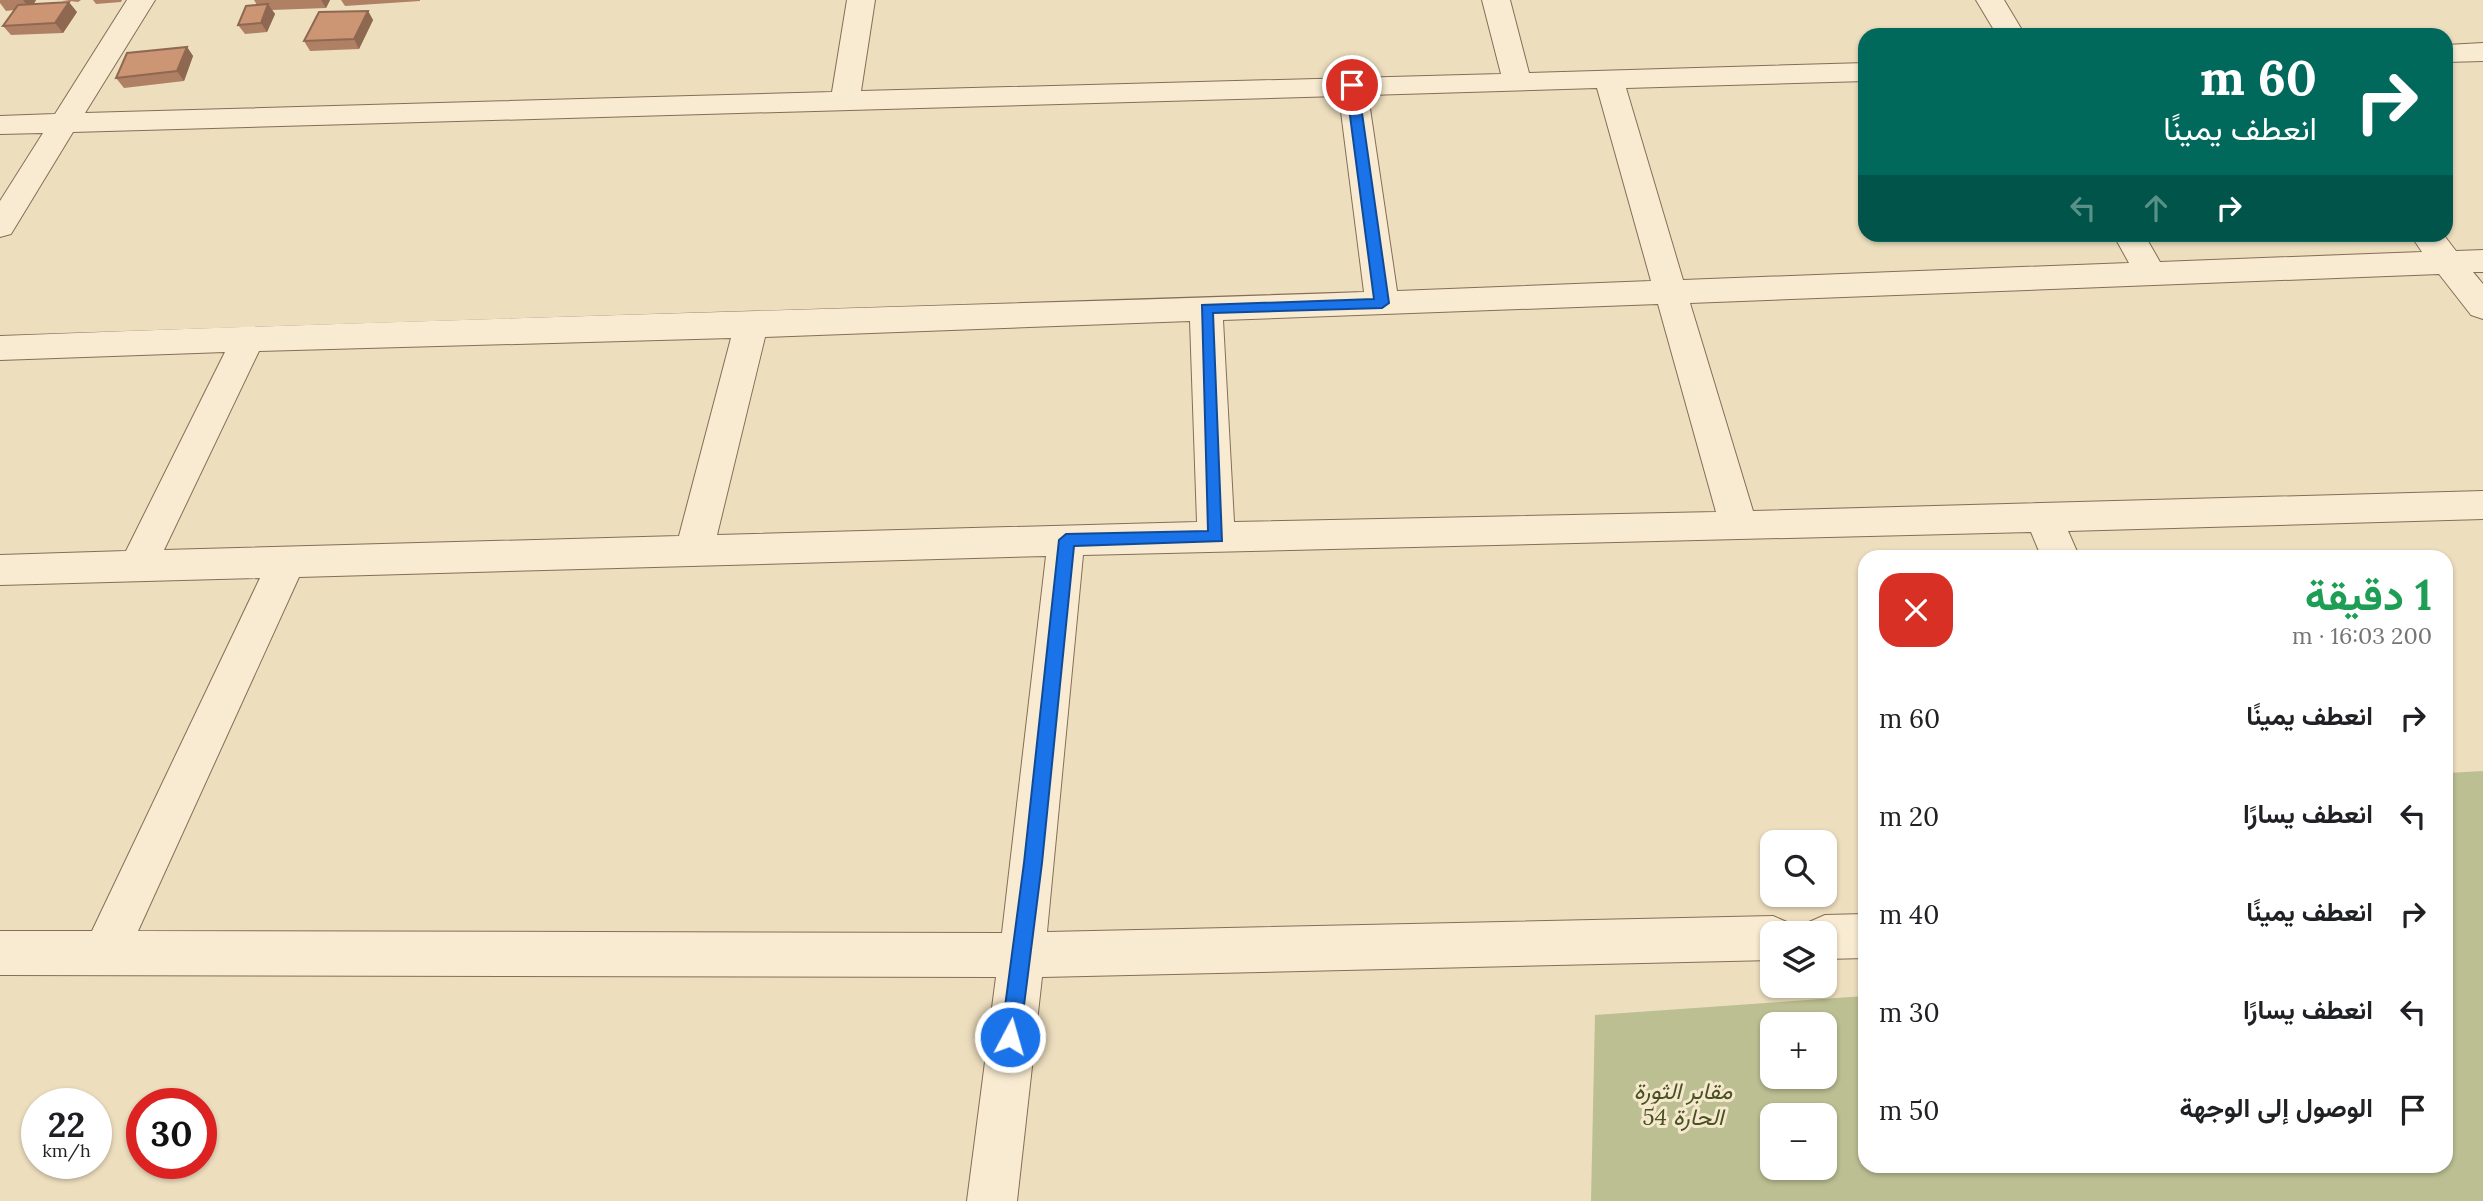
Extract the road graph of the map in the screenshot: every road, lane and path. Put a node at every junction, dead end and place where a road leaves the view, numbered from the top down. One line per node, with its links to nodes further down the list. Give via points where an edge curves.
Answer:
1 (141, 0): 13 (street)
2 (862, 0): 12 (street)
3 (1496, 0): 10 (street)
4 (1990, 0): 5 (street)
5 (2007, 28)
6 (2483, 52): 7 (street)
7 (2453, 54)
8 (1858, 72): 9 (street)
9 (1609, 79): 10 (street); 21 (street)
10 (1517, 80): 11 (street)
11 (1352, 85): 12 (street); 22 (street)
12 (845, 100): 13 (street)
13 (64, 122): 14 (street); 15 (street)
14 (0, 125)
15 (0, 226)
16 (2133, 242): 20 (street)
17 (2431, 242): 19 (street)
18 (2483, 261): 19 (street)
19 (2447, 263): 20 (street); 23 (street)
20 (2151, 274): 21 (street)
21 (1674, 294): 22 (street); 30 (street)
22 (1382, 303): 24 (street)
23 (2483, 307)
24 (1206, 309): 25 (street); 31 (street)
25 (751, 325): 26 (street); 33 (street)
26 (249, 337): 27 (street); 36 (street)
27 (0, 348)
28 (2483, 505): 29 (street)
29 (2042, 516): 30 (street); 34 (street)
30 (1739, 526): 31 (street)
31 (1216, 537): 32 (street)
32 (1066, 540): 33 (street); 43 (street)
33 (694, 550): 35 (street)
34 (2057, 550)
35 (286, 563): 36 (street); 42 (street)
36 (137, 566): 37 (street)
37 (0, 570)
38 (1858, 936): 39 (street)
39 (1837, 937)
40 (1760, 938): 43 (street)
41 (0, 953): 42 (street)
42 (105, 953): 43 (street)
43 (1020, 955): 44 (street)
44 (992, 1201)

